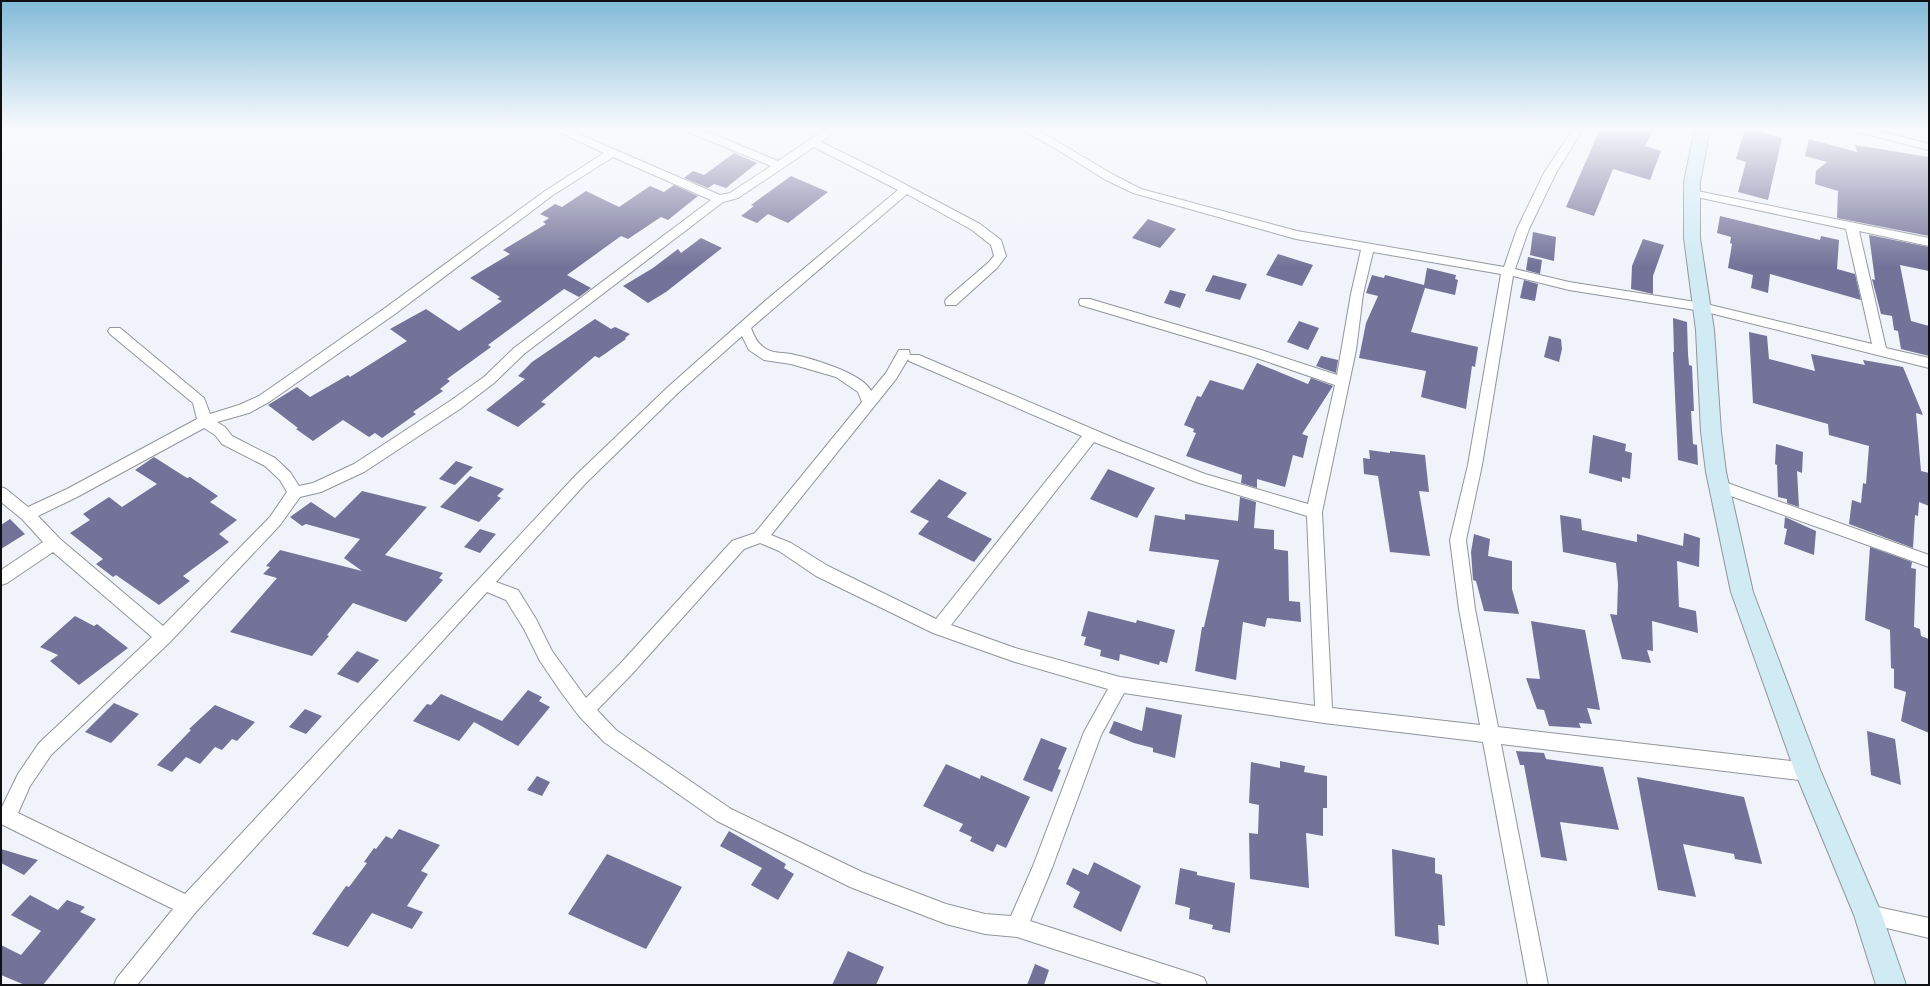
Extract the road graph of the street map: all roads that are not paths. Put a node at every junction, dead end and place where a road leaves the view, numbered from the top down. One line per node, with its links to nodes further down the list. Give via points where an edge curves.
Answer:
1 (577, 175): 24 (street, via 281,389 244,408)
2 (665, 175): 10 (street)
3 (766, 175): 10 (street, via 734,196)
4 (878, 175): 8 (street)
5 (1106, 175): 13 (street, via 1137,191 1296,235)
6 (1549, 175): 14 (street, via 1523,229)
7 (1693, 175): 9 (street)
8 (906, 189): 15 (street, via 976,227 998,243 1000,256); 18 (street)
9 (1692, 193): 11 (street); 17 (street, via 1692,238)
10 (719, 199): 27 (street, via 519,352 489,380 455,405 359,468 316,488)
11 (1852, 227): 12 (street); 20 (street)
12 (1929, 242)
13 (1368, 248): 14 (street); 22 (street, via 1357,294)
14 (1508, 272): 17 (street, via 1569,286); 41 (street, via 1475,465 1458,540 1467,609)
15 (951, 302)
16 (1085, 302): 22 (street, via 1253,352)
17 (1702, 307): 20 (street); 26 (street, via 1711,432)
18 (744, 328): 23 (street, via 754,347 769,357 791,359 841,374 864,389); 35 (street, via 674,389 581,479)
19 (115, 331): 24 (street, via 200,401)
20 (1880, 352): 21 (street)
21 (1929, 363)
22 (1342, 382): 29 (street)
23 (869, 403): 25 (street, via 909,355); 31 (street)
24 (205, 421): 27 (street, via 220,431 227,440 270,462 285,476); 30 (street, via 72,494)
25 (1091, 435): 29 (street, via 1201,478); 36 (street)
26 (1719, 486): 33 (street); 42 (street, via 1742,592)
27 (295, 492): 37 (street, via 275,521)
28 (1, 493): 30 (street)
29 (1314, 512): 40 (street)
30 (27, 515): 32 (street)
31 (760, 537): 36 (street, via 785,547 822,571); 39 (street, via 738,545 626,669)
32 (54, 543): 34 (street); 37 (street)
33 (1929, 561)
34 (1, 578)
35 (483, 584): 39 (street, via 512,595 546,656); 44 (street)
36 (939, 628): 38 (street, via 1015,655)
37 (164, 637): 43 (street, via 45,750 24,780)
38 (1120, 684): 40 (street); 46 (street, via 1093,732)
39 (585, 710): 46 (street, via 610,736 724,815 857,880 946,914 985,924)
40 (1324, 715): 41 (street)
41 (1491, 734): 42 (street); 50 (street)
42 (1808, 772): 45 (street)
43 (4, 817): 44 (street)
44 (188, 906): 48 (street)
45 (1868, 915): 47 (street); 51 (street)
46 (1017, 927): 49 (street)
47 (1929, 928)
48 (124, 985)
49 (1197, 985)
50 (1538, 985)
51 (1891, 985)

